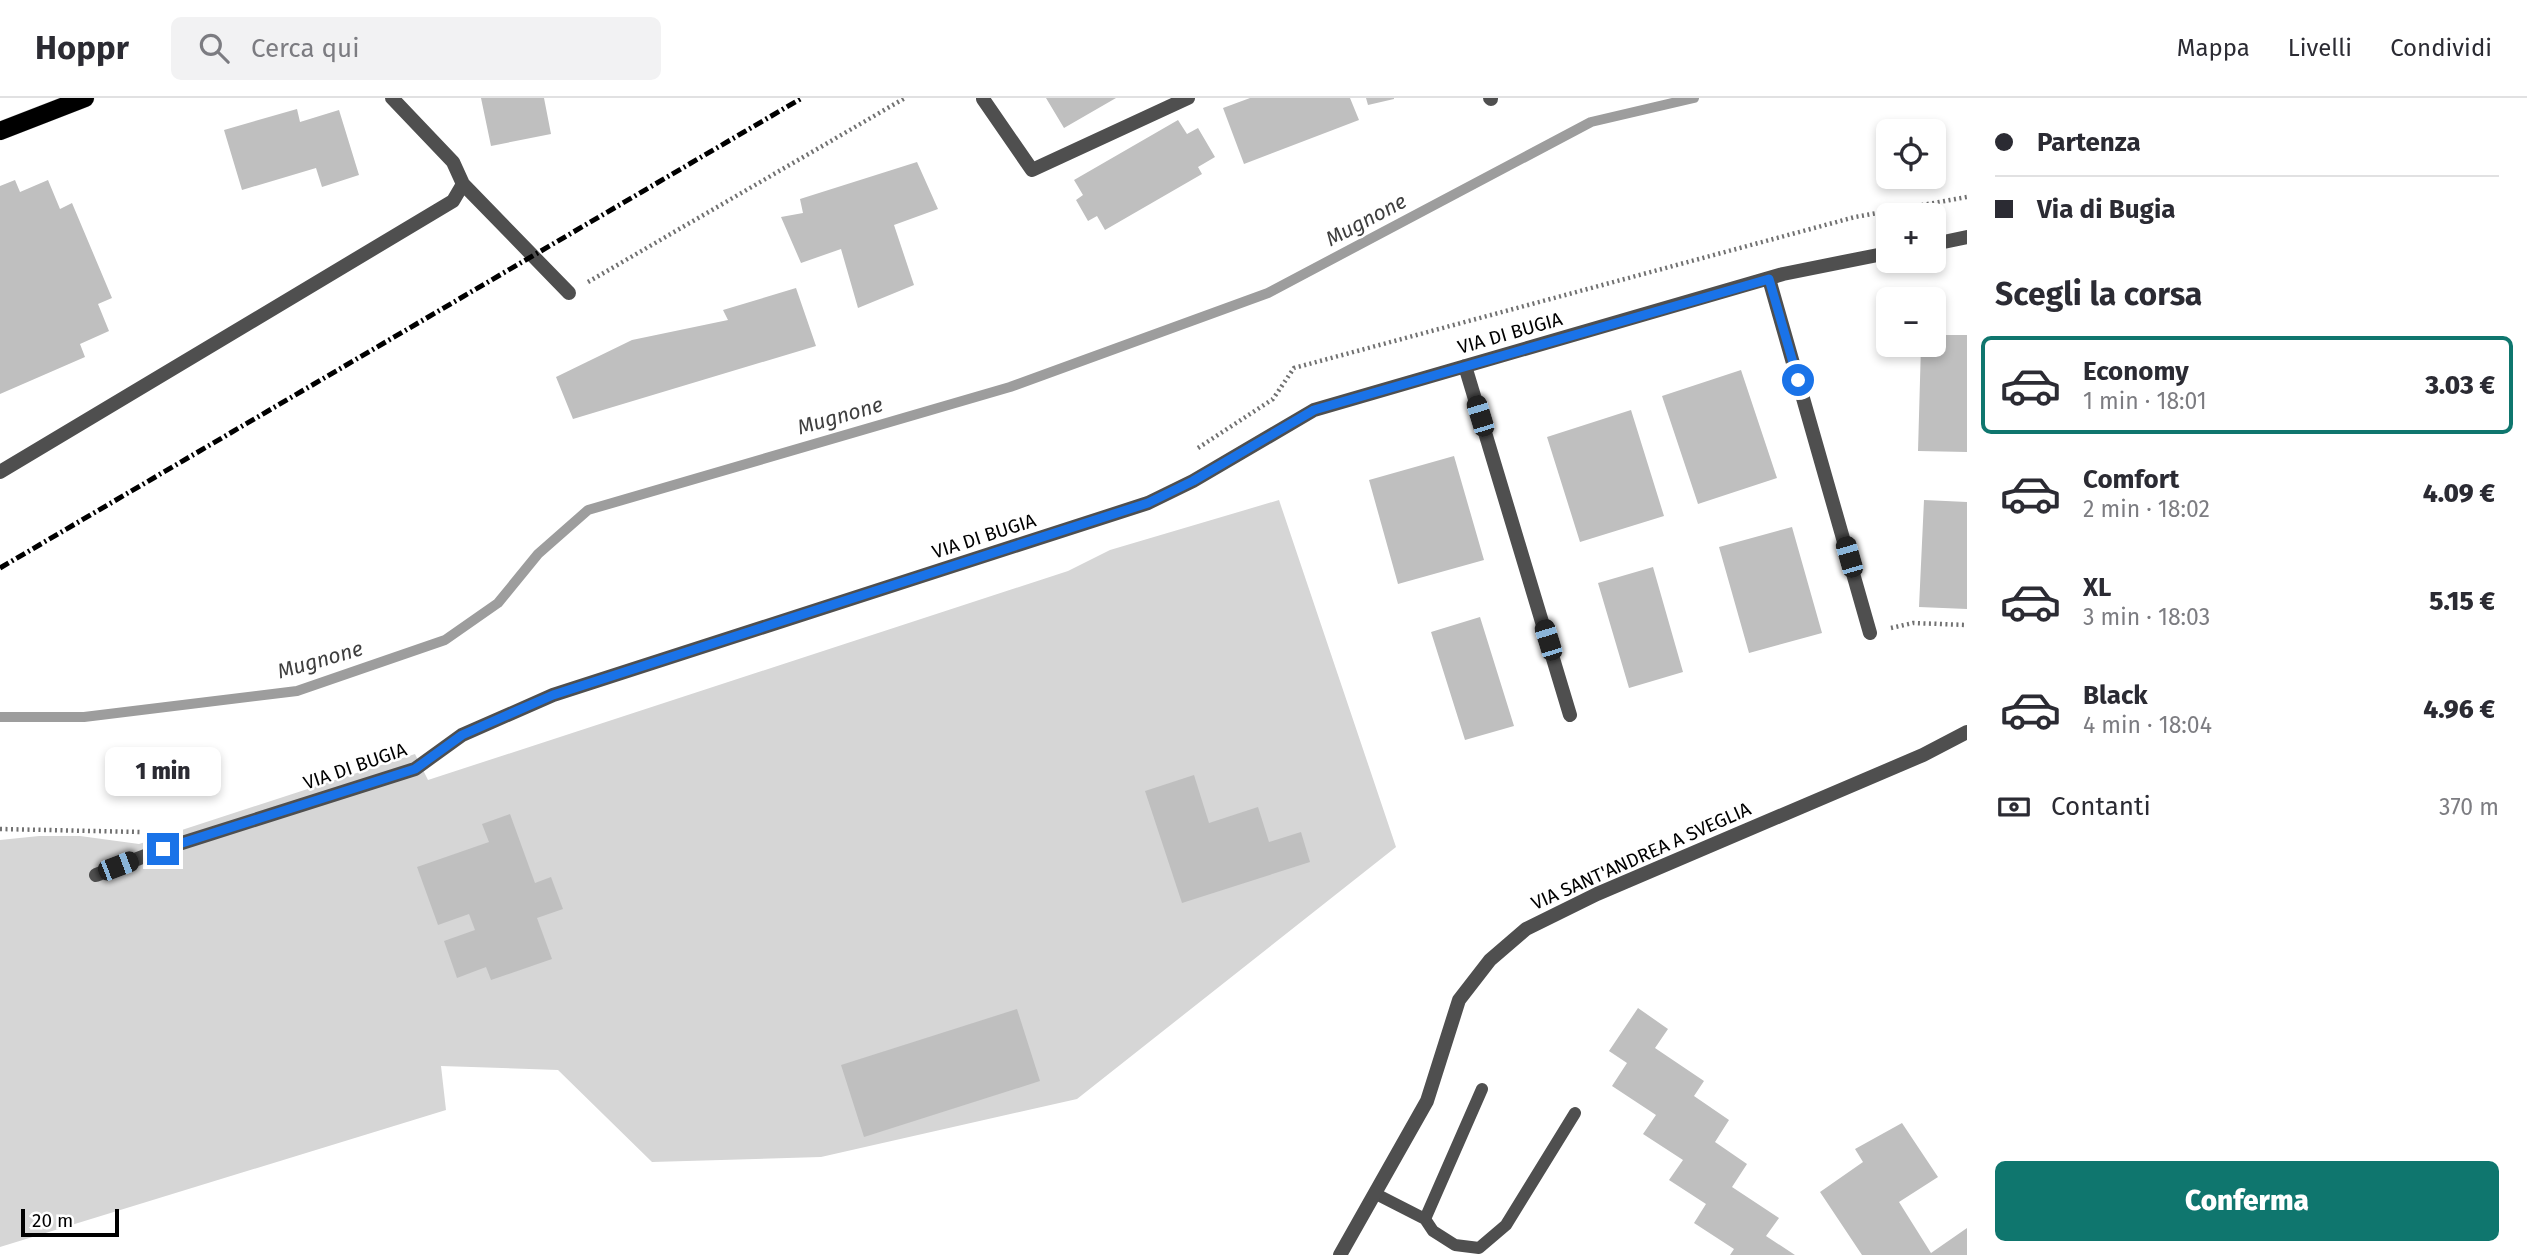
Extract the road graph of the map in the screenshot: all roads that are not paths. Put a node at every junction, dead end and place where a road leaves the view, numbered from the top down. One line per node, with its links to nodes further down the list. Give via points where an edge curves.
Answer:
1 (85, 98): 5 (main road)
2 (392, 98): 6 (street, via 453,162)
3 (1188, 98): 4 (street, via 1032,170)
4 (983, 99)
5 (0, 131)
6 (463, 184): 11 (street); 13 (street, via 453,201)
7 (1967, 237): 8 (street)
8 (1946, 241)
9 (1876, 256): 10 (street, VIA DI BUGIA)
10 (1769, 279): 12 (street, VIA DI BUGIA); 14 (street)
11 (569, 293)
12 (1465, 366): 15 (street); 17 (street, VIA DI BUGIA, via 1314,410 1148,503 553,695 462,735 415,769 163,849)
13 (0, 472)
14 (1870, 633)
15 (1570, 715)
16 (1967, 732): 20 (street, VIA SANT'ANDREA A SVEGLIA, via 1526,929 1490,960 1459,1000 1427,1101)
17 (96, 875)
18 (1482, 1089): 21 (lane)
19 (1575, 1113): 21 (lane, via 1506,1225 1479,1248 1455,1245 1433,1231)
20 (1376, 1194): 21 (lane); 22 (street, VIA SANT'ANDREA A SVEGLIA)
21 (1426, 1219)
22 (1340, 1255)

